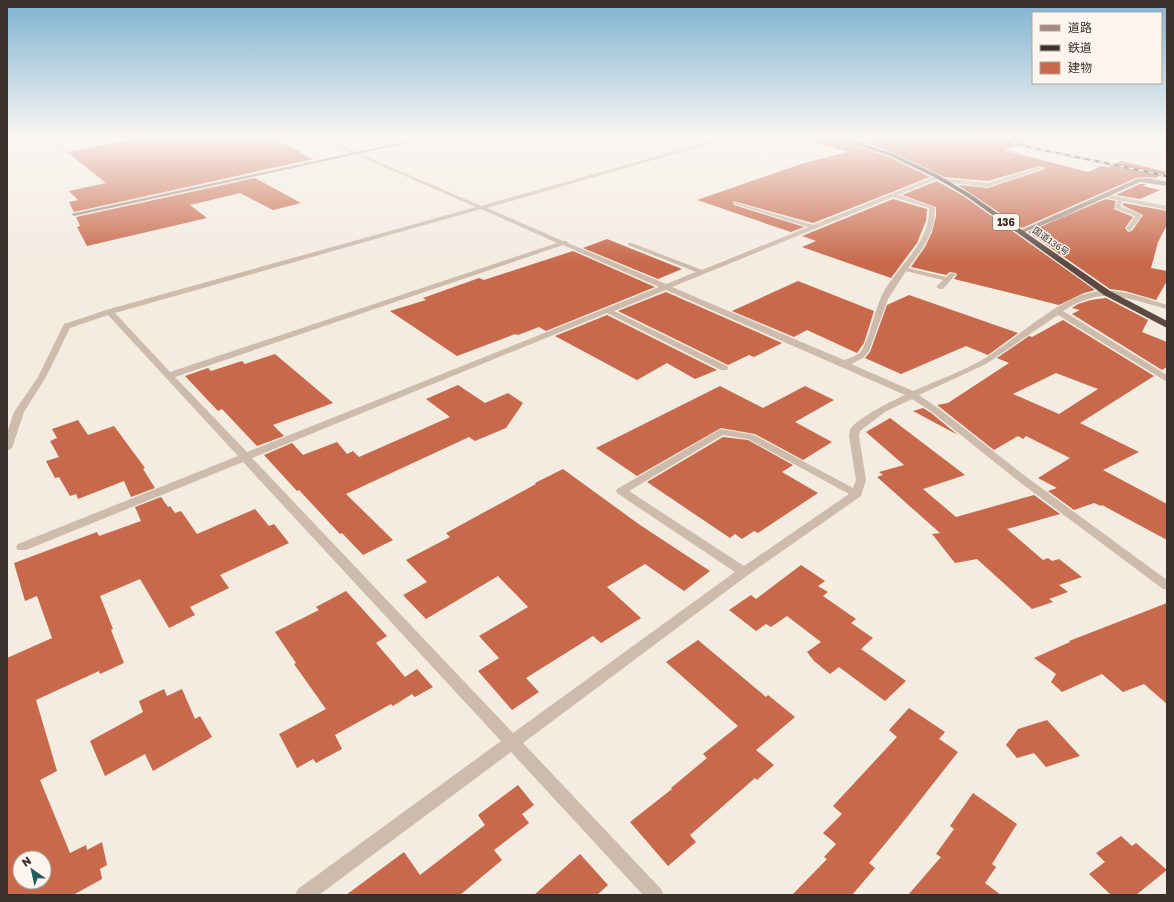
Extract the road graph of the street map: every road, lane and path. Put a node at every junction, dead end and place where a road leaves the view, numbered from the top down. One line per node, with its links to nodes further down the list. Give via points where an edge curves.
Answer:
1 (238, 179): 15 (street)
2 (415, 179): 13 (street)
3 (581, 179): 13 (street)
4 (937, 179): 9 (street)
5 (942, 179): 18 (highway, 国道136号 / 136)
6 (947, 179): 7 (street, via 988,185)
7 (1007, 179)
8 (1167, 184): 10 (street, via 1139,180)
9 (891, 195): 16 (street); 21 (street, via 932,207 933,210 934,218 913,259)
10 (1104, 196): 11 (street); 18 (street)
11 (1121, 199): 14 (street); 17 (street, via 1117,207 1139,215)
12 (736, 203): 16 (street)
13 (481, 207): 19 (street); 29 (street)
14 (1167, 208)
15 (74, 214)
16 (812, 227): 22 (street)
17 (1129, 230)
18 (1020, 232): 25 (highway, 国道136号 / 136)
19 (565, 242): 23 (street); 33 (street)
20 (630, 244): 22 (street)
21 (905, 269): 24 (street, via 950,277); 31 (street, via 887,293 864,355)
22 (702, 272): 23 (street)
23 (667, 286): 27 (street); 31 (street)
24 (940, 287)
25 (1107, 293): 26 (street); 28 (street, via 1091,295); 30 (highway, 国道136号 / 136)
26 (1167, 307)
27 (608, 311): 32 (street); 37 (street)
28 (1057, 311): 34 (street); 35 (street, via 986,360)
29 (109, 312): 33 (street); 36 (street, via 67,326 42,377 19,412)
30 (1167, 325)
31 (845, 363): 35 (street)
32 (724, 368)
33 (168, 376): 37 (street)
34 (1167, 379)
35 (913, 395): 38 (street, via 866,420 855,430 861,480); 41 (street)
36 (7, 448)
37 (244, 458): 39 (street); 42 (street)
38 (857, 494): 40 (street); 40 (street, via 751,436 721,432 621,491)
39 (22, 547)
40 (744, 572): 42 (street)
41 (1167, 586)
42 (511, 742): 43 (street); 44 (street)
43 (304, 895)
44 (655, 895)

